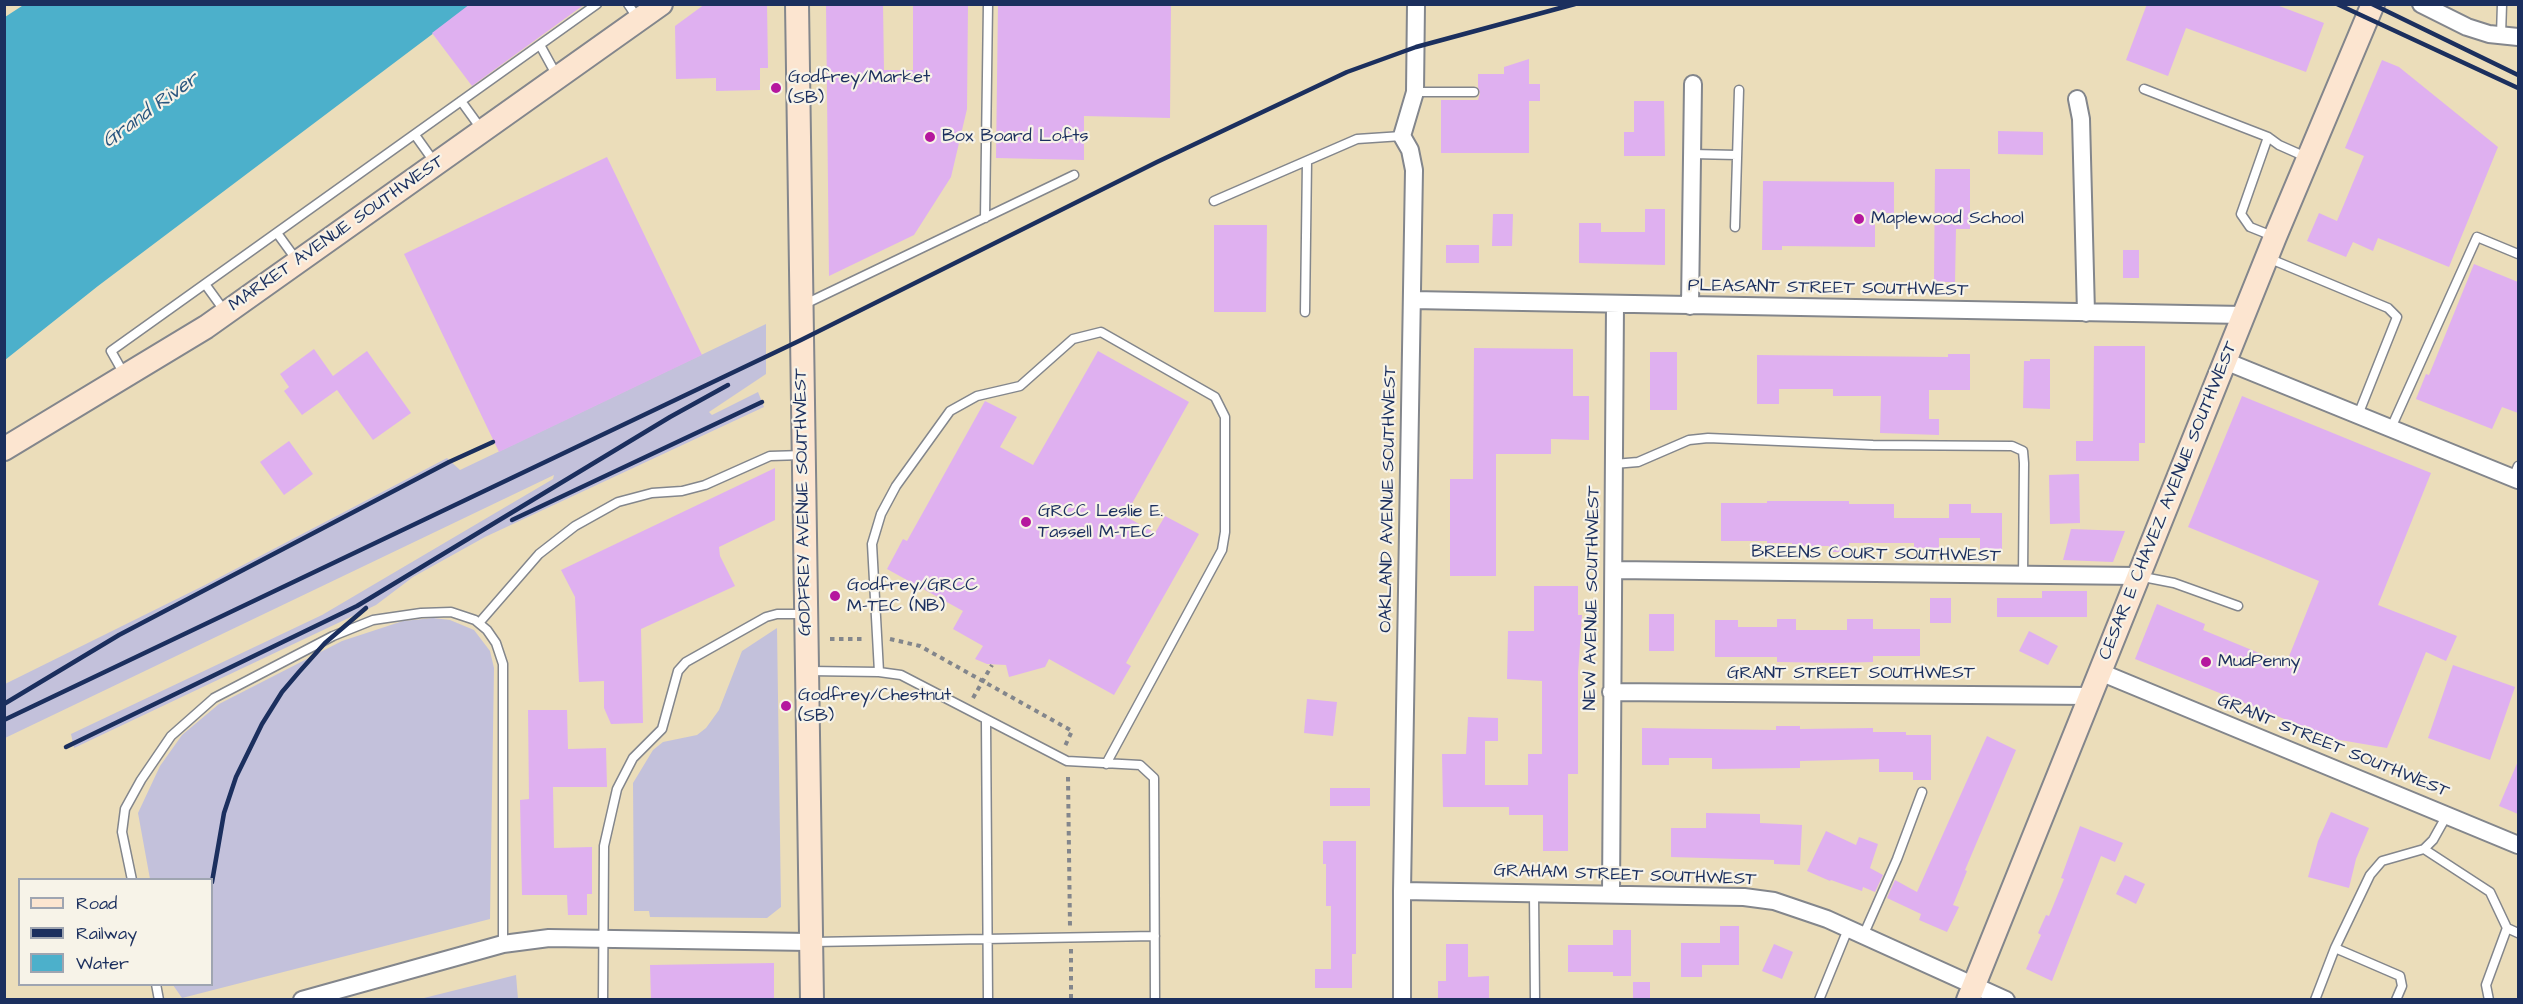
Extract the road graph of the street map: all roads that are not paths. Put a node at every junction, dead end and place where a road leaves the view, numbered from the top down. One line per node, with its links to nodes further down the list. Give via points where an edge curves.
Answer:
1 (597, 4): 12 (lane)
2 (661, 4): 9 (main road, MARKET AVENUE SOUTHWEST)
3 (797, 4): 42 (main road, GODFREY AVENUE SOUTHWEST)
4 (988, 4): 32 (lane)
5 (1416, 4): 17 (street)
6 (2373, 4): 27 (main road, CESAR E CHAVEZ AVENUE SOUTHWEST)
7 (2421, 4): 10 (street, via 2467,27)
8 (2502, 4): 10 (lane)
9 (634, 12): 13 (main road, MARKET AVENUE SOUTHWEST)
10 (2501, 35): 11 (street)
11 (2518, 37)
12 (540, 45): 13 (lane); 20 (lane)
13 (558, 77): 21 (main road, MARKET AVENUE SOUTHWEST)
14 (1693, 84): 25 (street)
15 (2144, 88): 24 (lane)
16 (1739, 90): 26 (lane)
17 (1415, 92): 18 (lane); 23 (street)
18 (1474, 92)
19 (2077, 99): 45 (street, via 2081,119)
20 (461, 101): 21 (lane); 22 (lane)
21 (482, 131): 29 (main road, MARKET AVENUE SOUTHWEST)
22 (415, 135): 29 (lane); 34 (lane)
23 (1402, 136): 28 (lane, via 1357,139); 39 (street, OAKLAND AVENUE SOUTHWEST, via 1414,170)
24 (2268, 137): 27 (lane); 35 (lane, via 2241,214)
25 (1692, 154): 26 (lane); 41 (street)
26 (1737, 155): 33 (lane)
27 (2309, 159): 35 (main road, CESAR E CHAVEZ AVENUE SOUTHWEST)
28 (1307, 161): 31 (lane); 43 (lane)
29 (436, 164): 37 (main road, MARKET AVENUE SOUTHWEST)
30 (1074, 175): 32 (lane)
31 (1214, 201)
32 (985, 218): 42 (lane)
33 (1735, 227)
34 (277, 233): 37 (lane); 38 (lane)
35 (2271, 247): 46 (main road, CESAR E CHAVEZ AVENUE SOUTHWEST); 49 (lane, via 2388,308 2397,317)
36 (2518, 254): 50 (lane, via 2477,237)
37 (298, 262): 44 (main road, MARKET AVENUE SOUTHWEST)
38 (205, 284): 44 (lane); 48 (lane, via 111,351)
39 (1412, 300): 40 (street, PLEASANT STREET SOUTHWEST); 73 (street, OAKLAND AVENUE SOUTHWEST)
40 (1615, 304): 41 (street, PLEASANT STREET SOUTHWEST); 53 (street, NEW AVENUE SOUTHWEST)
41 (1690, 306): 45 (street, PLEASANT STREET SOUTHWEST)
42 (800, 307): 52 (main road, GODFREY AVENUE SOUTHWEST)
43 (1305, 312)
44 (226, 313): 48 (main road, MARKET AVENUE SOUTHWEST)
45 (2086, 313): 46 (street, PLEASANT STREET SOUTHWEST)
46 (2244, 315): 47 (main road, CESAR E CHAVEZ AVENUE SOUTHWEST)
47 (2225, 361): 49 (street); 57 (main road, CESAR E CHAVEZ AVENUE SOUTHWEST)
48 (126, 377): 51 (main road, MARKET AVENUE SOUTHWEST)
49 (2358, 415): 50 (street)
50 (2391, 428): 54 (street)
51 (4, 449)
52 (803, 455): 59 (main road, GODFREY AVENUE SOUTHWEST); 60 (lane, via 770,456 705,485 618,502 575,526 539,554)
53 (1614, 464): 55 (street, NEW AVENUE SOUTHWEST); 56 (lane, via 1638,462 1689,440 1708,438 2012,446 2023,451)
54 (2517, 475)
55 (1614, 570): 56 (street, BREENS COURT SOUTHWEST); 64 (street, NEW AVENUE SOUTHWEST)
56 (2023, 576): 57 (street, BREENS COURT SOUTHWEST)
57 (2137, 576): 58 (lane, via 2174,583); 63 (main road, CESAR E CHAVEZ AVENUE SOUTHWEST)
58 (2238, 606)
59 (806, 614): 61 (main road, GODFREY AVENUE SOUTHWEST); 80 (lane, via 766,617 686,662 678,671 662,729 633,758 617,789 604,846)
60 (479, 623): 72 (lane, via 451,612 373,620 333,636 214,699 171,736 125,809 122,832); 83 (lane, via 496,643 502,664)
61 (806, 671): 62 (lane); 82 (main road, GODFREY AVENUE SOUTHWEST)
62 (879, 672): 66 (lane, via 919,683); 67 (lane, via 872,544 881,514 896,486 950,411 977,396 1020,386 1073,339 1101,332 1215,397 1225,417 1222,550)
63 (2100, 672): 65 (main road, CESAR E CHAVEZ AVENUE SOUTHWEST); 69 (street, GRANT STREET SOUTHWEST)
64 (1611, 692): 65 (street, GRANT STREET SOUTHWEST); 75 (street, NEW AVENUE SOUTHWEST)
65 (2090, 696): 85 (main road, CESAR E CHAVEZ AVENUE SOUTHWEST)
66 (986, 721): 67 (lane, via 1066,761); 81 (lane)
67 (1106, 764): 79 (lane, via 1140,765 1154,778)
68 (1923, 792): 77 (lane, via 1897,859)
69 (2447, 815): 70 (street, GRANT STREET SOUTHWEST); 71 (lane)
70 (2518, 845)
71 (2424, 849): 76 (lane, via 2490,892); 84 (lane, via 2382,861 2370,875)
72 (132, 878)
73 (1402, 891): 74 (street, GRAHAM STREET SOUTHWEST); 91 (street, OAKLAND AVENUE SOUTHWEST)
74 (1534, 893): 75 (street, GRAHAM STREET SOUTHWEST); 92 (lane)
75 (1611, 894): 77 (street, GRAHAM STREET SOUTHWEST, via 1774,901)
76 (2507, 928): 78 (lane); 97 (lane, via 2487,985)
77 (1856, 932): 85 (street, GRAHAM STREET SOUTHWEST); 93 (lane)
78 (2518, 933)
79 (1155, 936): 81 (lane); 90 (lane)
80 (605, 939): 82 (street); 83 (street, via 549,938); 87 (lane)
81 (988, 940): 82 (lane); 89 (lane)
82 (810, 942): 88 (main road, GODFREY AVENUE SOUTHWEST)
83 (503, 944): 86 (street)
84 (2335, 948): 95 (lane); 96 (lane, via 2400,976 2402,986)
85 (1971, 993): 94 (street, GRAHAM STREET SOUTHWEST)
86 (313, 998)
87 (603, 999)
88 (812, 999)
89 (988, 999)
90 (1155, 999)
91 (1402, 999)
92 (1535, 999)
93 (1819, 999)
94 (2006, 999)
95 (2314, 999)
96 (2396, 999)
97 (2489, 999)

